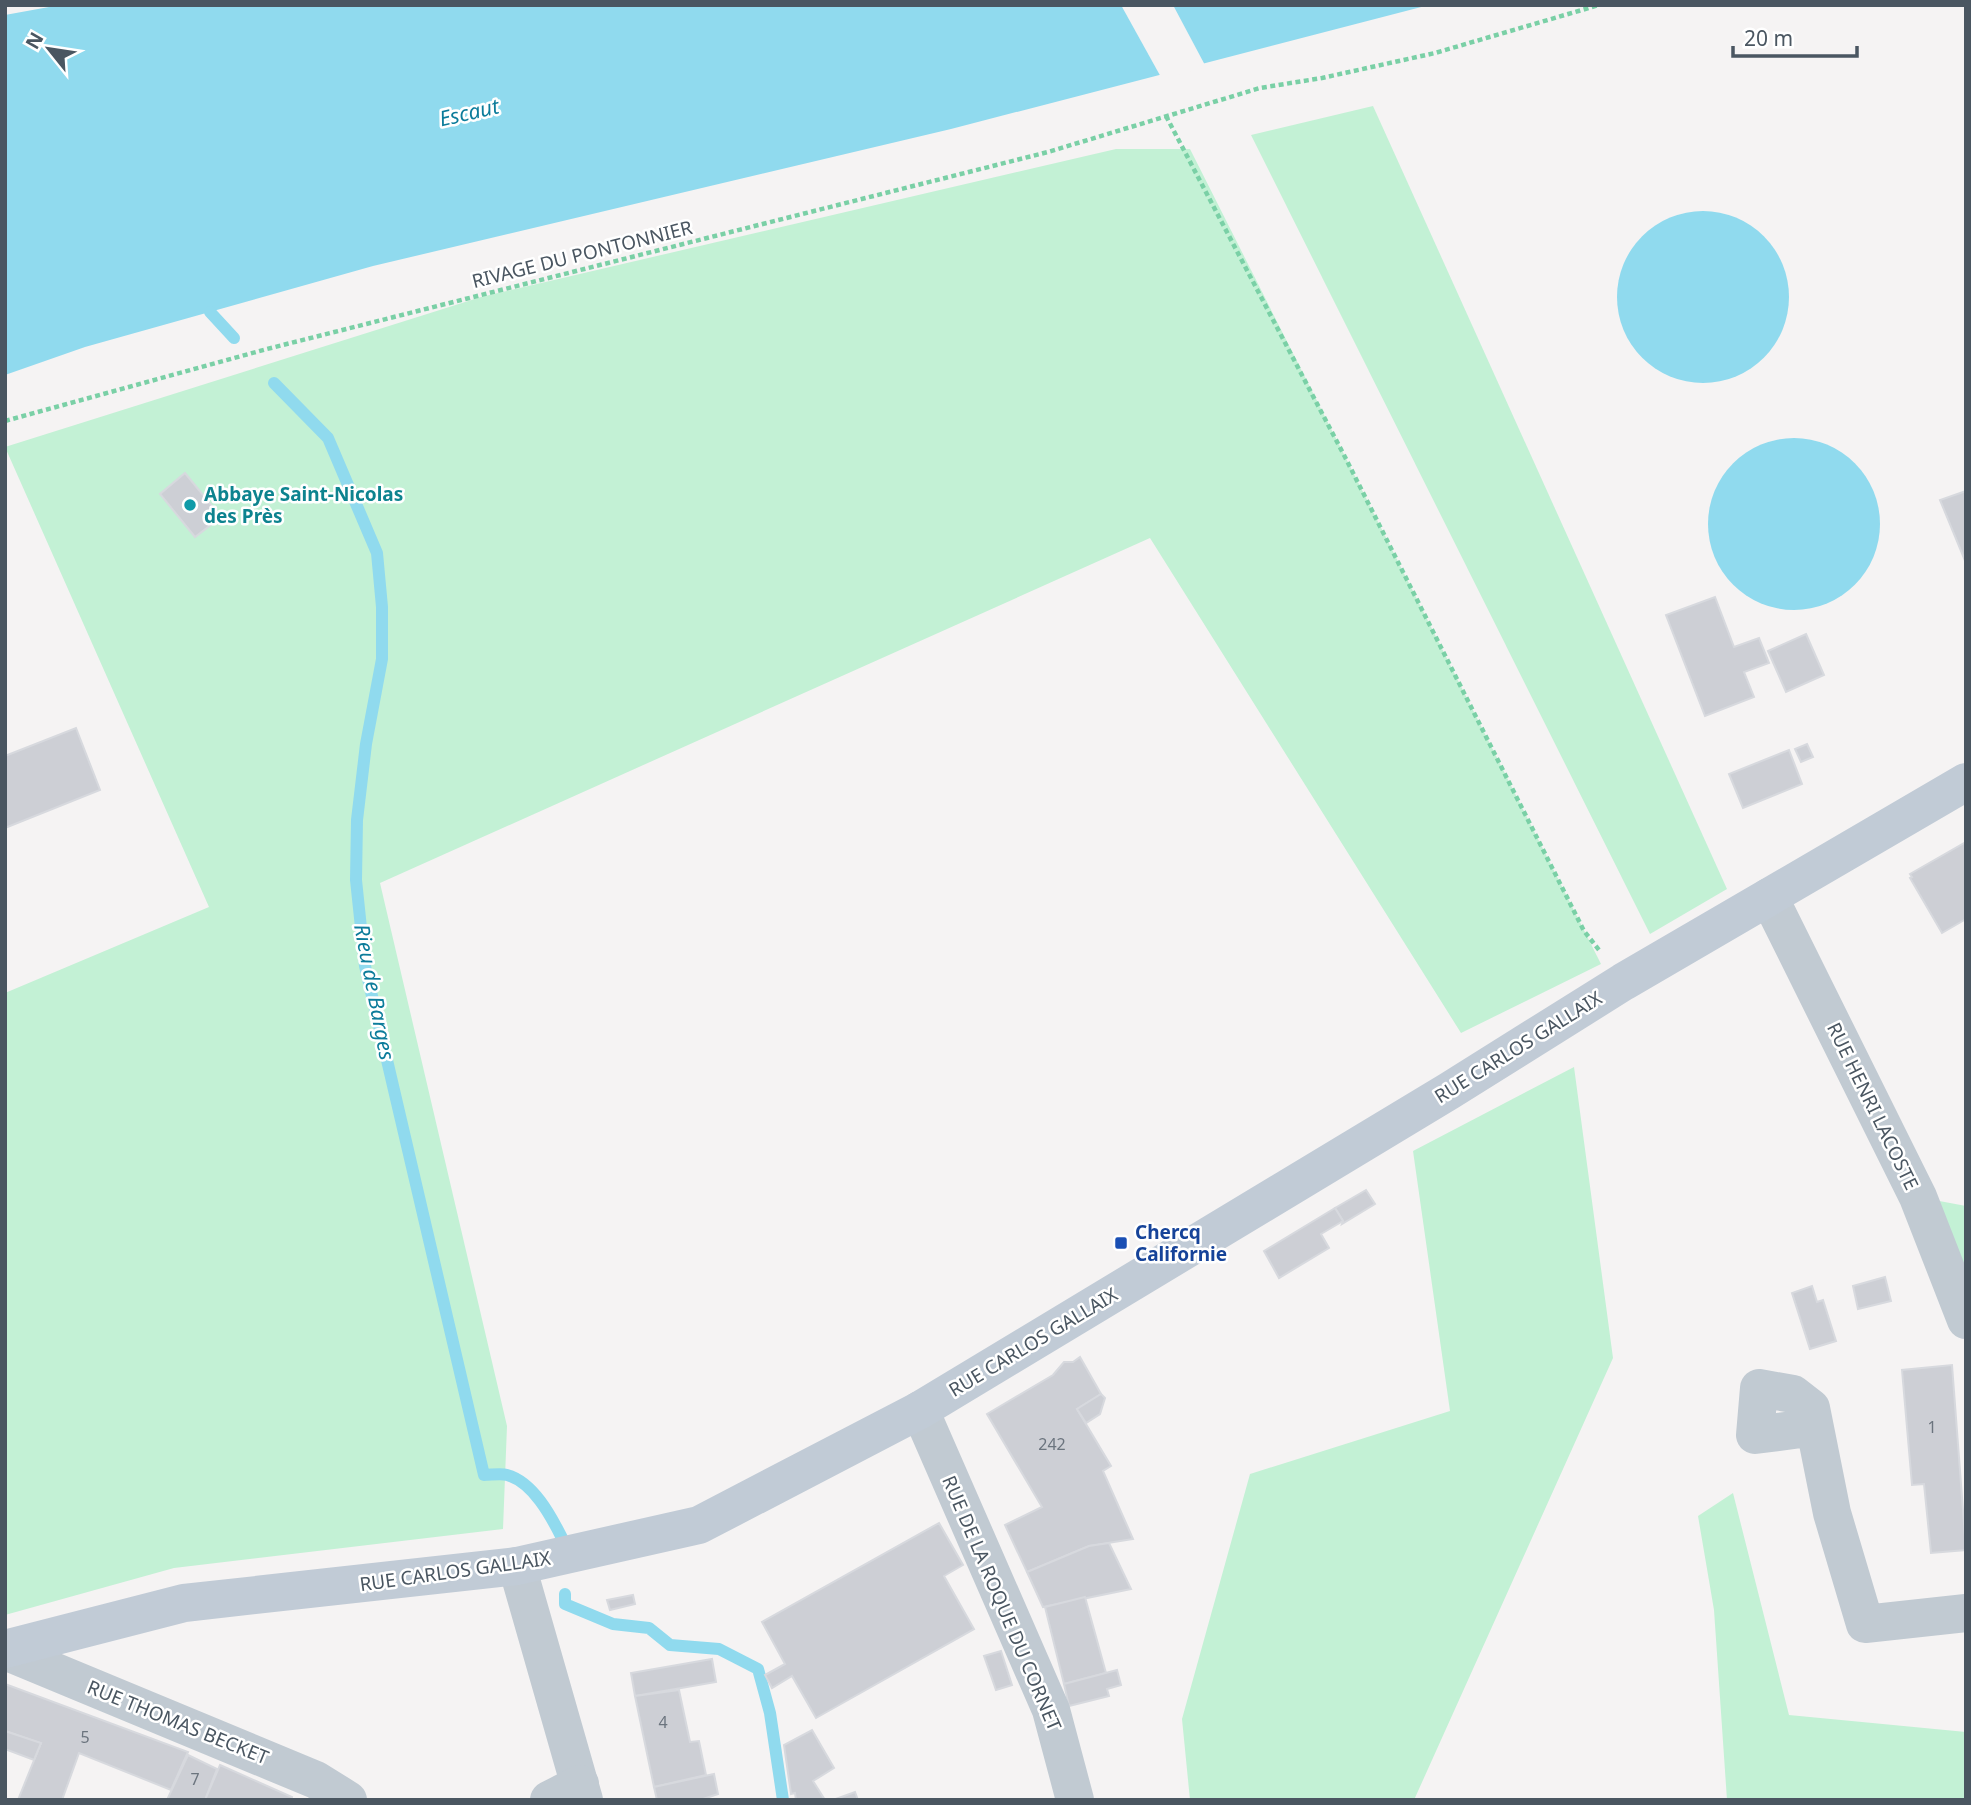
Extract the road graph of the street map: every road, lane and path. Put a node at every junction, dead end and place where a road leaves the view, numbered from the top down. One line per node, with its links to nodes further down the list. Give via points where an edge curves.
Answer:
1 (1599, 5): 2 (path, RIVAGE DU PONTONNIER, via 1435,53 1260,88)
2 (1166, 116): 3 (path, RIVAGE DU PONTONNIER, via 1048,152 386,318); 6 (path, via 1345,457 1584,931)
3 (5, 421)
4 (1966, 782): 5 (main road, RUE CARLOS GALLAIX)
5 (1769, 897): 6 (main road, RUE CARLOS GALLAIX); 7 (street, RUE HENRI LACOSTE, via 1918,1197)
6 (1623, 982): 8 (main road, RUE CARLOS GALLAIX)
7 (1966, 1320)
8 (920, 1410): 10 (main road, RUE CARLOS GALLAIX, via 699,1525); 15 (street, RUE DE LA ROQUE DU CORNET, via 1051,1710)
9 (1814, 1433): 11 (street, via 1865,1624)
10 (517, 1566): 12 (main road, RUE CARLOS GALLAIX, via 184,1603); 13 (street)
11 (1966, 1613)
12 (5, 1650): 14 (street, RUE THOMAS BECKET, via 316,1780)
13 (571, 1794)
14 (348, 1800)
15 (1075, 1800)

